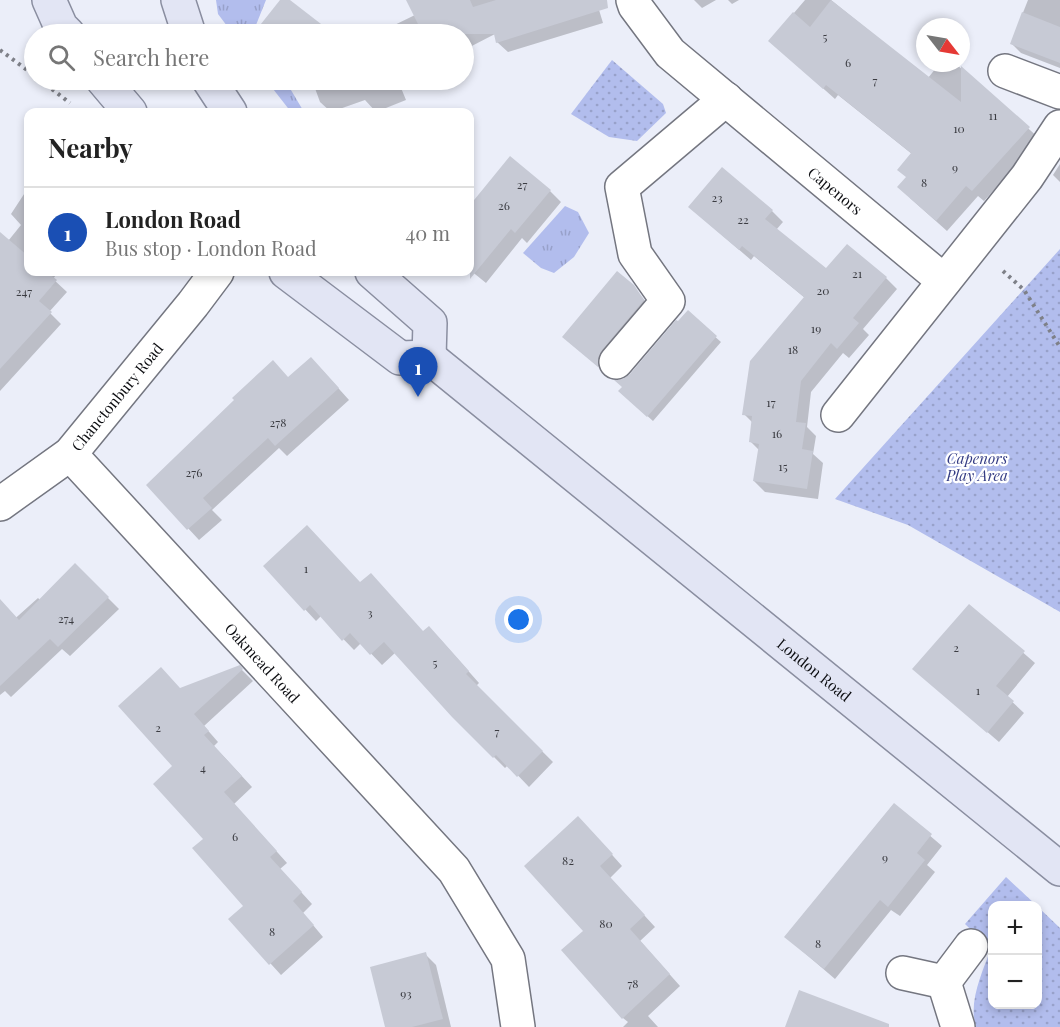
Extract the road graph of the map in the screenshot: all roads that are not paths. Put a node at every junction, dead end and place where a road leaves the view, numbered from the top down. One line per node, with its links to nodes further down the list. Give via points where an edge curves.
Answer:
1 (49, 0): 4 (main road)
2 (178, 0): 5 (main road)
3 (633, 0): 10 (street, Capenors, via 670,53)
4 (61, 24)
5 (186, 24)
6 (1005, 71): 9 (street)
7 (111, 90): 11 (main road)
8 (216, 90): 12 (main road)
9 (1060, 92)
10 (726, 99): 17 (street, Capenors); 19 (street, via 622,187 635,254 668,301)
11 (127, 108)
12 (227, 108)
13 (1060, 128): 17 (street, via 1027,177)
14 (214, 276): 21 (street, Chanctonbury Road)
15 (291, 276): 18 (main road, via 400,358)
16 (377, 276): 18 (main road, via 430,323)
17 (944, 281): 20 (street)
18 (429, 357): 23 (main road, London Road)
19 (616, 362)
20 (838, 415)
21 (70, 454): 22 (street, Chanctonbury Road); 27 (street, Oakmead Road, via 454,870 508,959)
22 (0, 504)
23 (1060, 869)
24 (971, 946): 26 (street)
25 (903, 973): 26 (street)
26 (944, 982): 28 (street)
27 (518, 1027)
28 (958, 1027)

